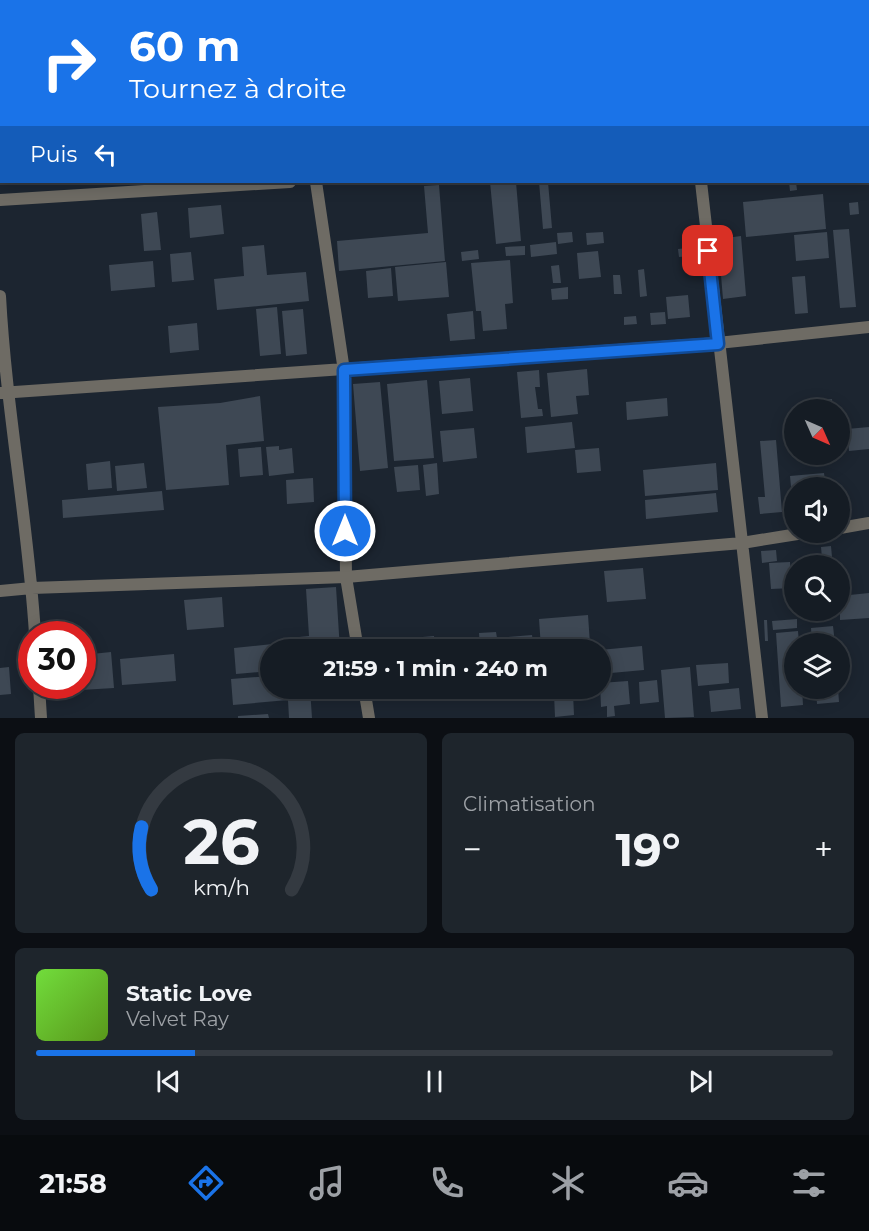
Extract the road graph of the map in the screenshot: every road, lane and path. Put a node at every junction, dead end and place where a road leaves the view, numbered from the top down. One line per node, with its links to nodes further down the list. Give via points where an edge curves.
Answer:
1 (256, 183): 4 (street)
2 (316, 183): 9 (street)
3 (701, 183): 8 (street)
4 (121, 187): 5 (street)
5 (0, 200)
6 (0, 296): 10 (street)
7 (869, 327): 8 (street)
8 (718, 344): 9 (street); 14 (street)
9 (344, 370): 10 (street); 15 (street)
10 (4, 393): 16 (street)
11 (869, 523): 12 (street)
12 (850, 526)
13 (784, 536): 14 (street)
14 (742, 543): 15 (street); 24 (street)
15 (346, 577): 16 (street); 19 (street)
16 (32, 588): 17 (street); 18 (street)
17 (0, 591)
18 (34, 621)
19 (356, 639)
20 (40, 699): 22 (street)
21 (366, 699): 23 (street)
22 (41, 718)
23 (369, 718)
24 (762, 718)

